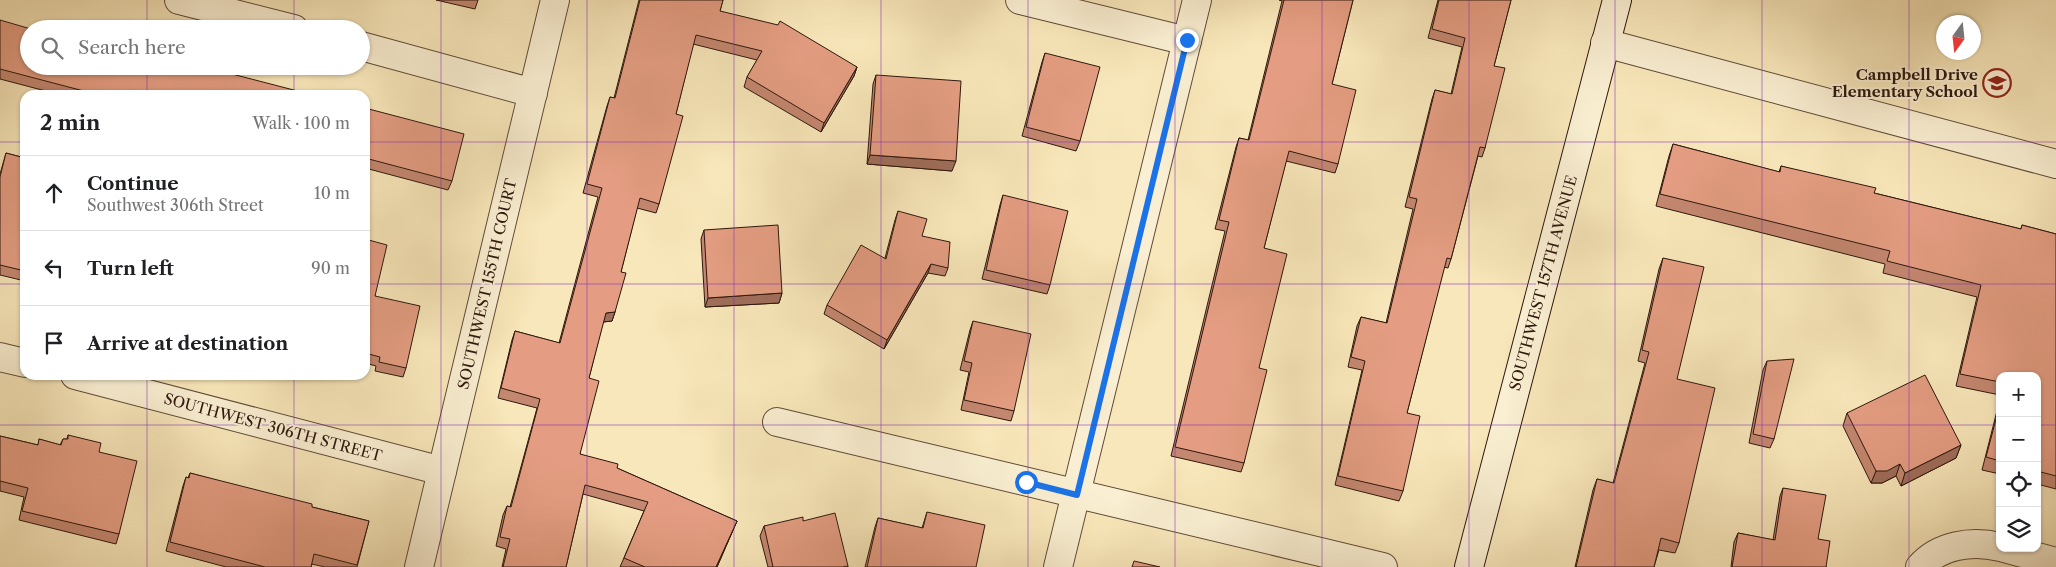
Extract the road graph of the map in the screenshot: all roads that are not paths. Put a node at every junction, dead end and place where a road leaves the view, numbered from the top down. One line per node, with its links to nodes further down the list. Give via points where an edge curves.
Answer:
1 (179, 0): 6 (street)
2 (555, 0): 10 (street, SOUTHWEST 155TH COURT)
3 (1020, 0): 7 (street)
4 (1197, 0): 7 (street)
5 (1617, 0): 8 (street, SOUTHWEST 157TH AVENUE)
6 (258, 20)
7 (1187, 40): 17 (street)
8 (1605, 43): 11 (street); 24 (street, SOUTHWEST 157TH AVENUE)
9 (370, 48): 10 (street)
10 (533, 92): 16 (street, SOUTHWEST 155TH COURT)
11 (2056, 164)
12 (0, 357): 13 (street)
13 (20, 362)
14 (95, 380): 16 (street, SOUTHWEST 306TH STREET)
15 (777, 422): 17 (street)
16 (442, 471): 21 (street, SOUTHWEST 155TH COURT)
17 (1077, 495): 22 (street); 23 (street)
18 (1996, 547): 25 (street, via 1966,544 1943,549)
19 (2019, 552): 20 (street)
20 (2045, 559)
21 (419, 567)
22 (1058, 567)
23 (1383, 567)
24 (1469, 567)
25 (1920, 567)

